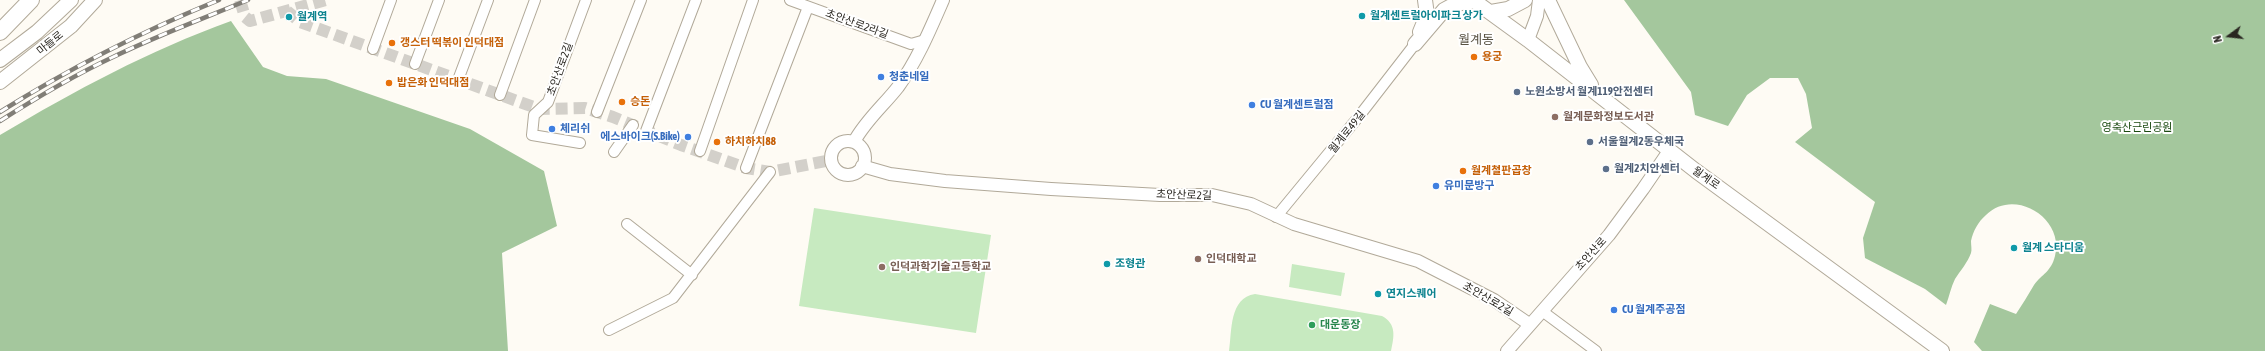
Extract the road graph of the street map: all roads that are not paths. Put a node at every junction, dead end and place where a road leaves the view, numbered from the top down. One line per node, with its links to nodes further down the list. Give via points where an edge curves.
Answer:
1 (31, 0): 21 (highway)
2 (71, 0): 26 (main road, 마들로, via 37,32)
3 (95, 0): 29 (main road, 마들로, via 70,26)
4 (391, 0): 25 (street)
5 (440, 0): 27 (street)
6 (488, 0): 28 (street)
7 (535, 0): 31 (street)
8 (586, 0): 36 (street, 초안산로2길, via 548,102 534,115 532,134)
9 (641, 0): 32 (street)
10 (696, 0): 34 (street)
11 (753, 0): 37 (street)
12 (790, 0): 19 (street, 초안산로2라길)
13 (943, 0): 22 (street)
14 (1425, 0): 24 (main road, via 1427,15)
15 (1474, 0): 20 (main road, 월계로); 24 (main road, via 1455,4 1444,10)
16 (1525, 0): 20 (main road, via 1508,9)
17 (1539, 0): 23 (street, via 1537,16)
18 (1548, 0): 30 (main road, via 1580,67)
19 (808, 7): 22 (street, 초안산로2라길, via 911,44); 41 (street)
20 (1491, 12): 23 (main road, 월계로)
21 (0, 32)
22 (925, 40): 35 (street, via 898,86)
23 (1528, 40): 30 (main road, 월계로)
24 (1415, 44): 43 (street, 월계로49길)
25 (373, 49)
26 (0, 60)
27 (414, 64)
28 (458, 80)
29 (0, 82)
30 (1597, 94): 38 (main road, 월계로)
31 (500, 95)
32 (598, 112)
33 (633, 125): 39 (street)
34 (646, 131)
35 (854, 142): 40 (street, via 863,152); 40 (street, via 845,141 835,147 832,152 832,163 839,172 845,174 856,172)
36 (580, 143)
37 (700, 151)
38 (1669, 151): 46 (street, 초안산로, via 1609,235); 51 (main road, 월계로)
39 (614, 152)
40 (862, 166): 43 (street, 초안산로2길, via 890,174 945,181 1160,195 1212,195 1251,204)
41 (746, 168)
42 (770, 172): 45 (street)
43 (1276, 217): 47 (street, 초안산로2길, via 1418,261 1494,300)
44 (627, 224): 45 (street)
45 (692, 275): 48 (street, via 673,298)
46 (1542, 311): 47 (street, 초안산로); 50 (street)
47 (1529, 324): 49 (street, 초안산로)
48 (609, 330)
49 (1507, 351)
50 (1596, 351)
51 (1942, 351)

